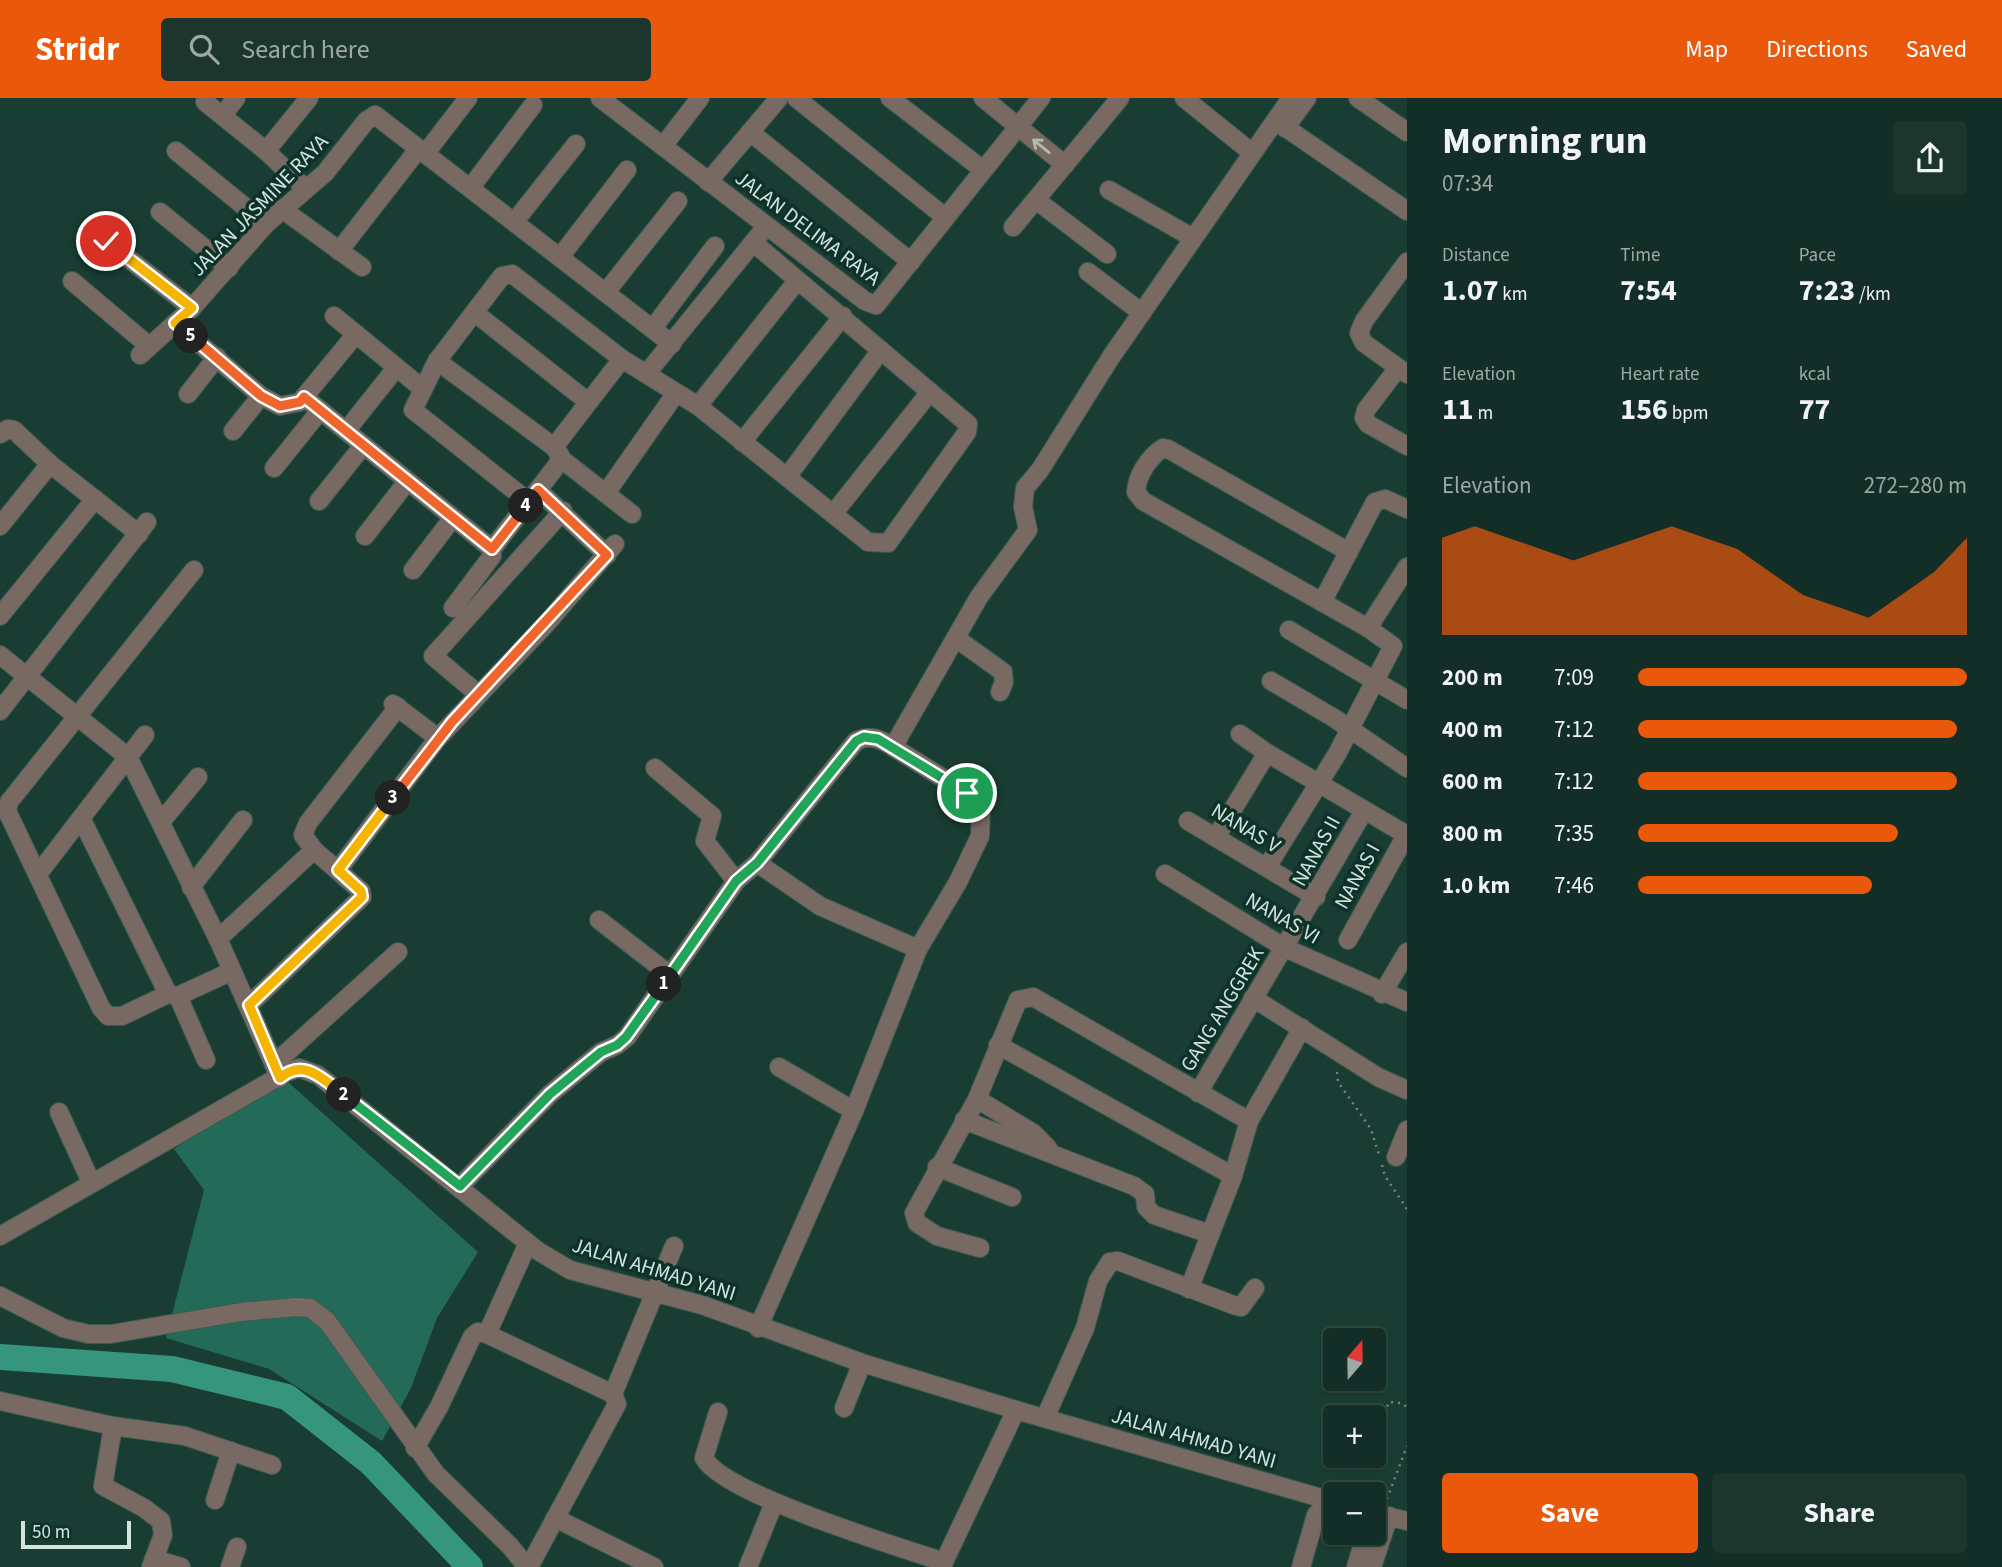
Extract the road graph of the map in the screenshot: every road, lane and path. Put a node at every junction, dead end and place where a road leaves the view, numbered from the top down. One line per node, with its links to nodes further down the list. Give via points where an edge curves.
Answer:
1 (236, 98): 19 (street)
2 (309, 98): 27 (street)
3 (600, 98): 17 (street, JALAN DELIMA RAYA)
4 (700, 98): 25 (street)
5 (779, 98): 22 (street)
6 (796, 98): 42 (street)
7 (890, 98): 31 (street)
8 (983, 98): 21 (street)
9 (1041, 98): 21 (street, JALAN DELIMA RAYA)
10 (1120, 98): 30 (street)
11 (1184, 98): 28 (street)
12 (1292, 98): 20 (street)
13 (1307, 98): 20 (street)
14 (1359, 98): 23 (street)
15 (461, 101): 29 (street)
16 (205, 102): 19 (street)
17 (622, 104): 25 (street, JALAN DELIMA RAYA)
18 (533, 105): 34 (street)
19 (223, 115): 27 (street)
20 (1281, 125): 28 (street); 40 (street)
21 (1018, 127): 30 (street, one-way to 21); 31 (street, JALAN DELIMA RAYA)
22 (750, 132): 33 (street); 54 (street)
23 (1407, 132)
24 (576, 144): 43 (street)
25 (663, 146): 33 (street, JALAN DELIMA RAYA)
26 (176, 151): 44 (street)
27 (266, 151): 35 (street)
28 (1251, 152): 47 (street)
29 (419, 155): 34 (street); 35 (street, JALAN JASMINE RAYA, via 377,116 368,119 326,173); 51 (street)
30 (1065, 165): 37 (street)
31 (982, 169): 42 (street, JALAN DELIMA RAYA)
32 (627, 170): 53 (street)
33 (708, 182): 45 (street, JALAN DELIMA RAYA)
34 (471, 187): 43 (street)
35 (306, 189): 39 (street, JALAN JASMINE RAYA)
36 (1110, 190): 47 (street)
37 (1036, 200): 46 (street); 52 (street)
38 (678, 201): 62 (street)
39 (282, 209): 44 (street, JALAN JASMINE RAYA); 51 (street)
40 (1407, 211)
41 (160, 212): 57 (street)
42 (945, 217): 54 (street, JALAN DELIMA RAYA)
43 (515, 222): 53 (street)
44 (266, 224): 57 (street, JALAN JASMINE RAYA)
45 (765, 224): 49 (street); 54 (street, JALAN DELIMA RAYA, via 872,304 880,304)
46 (1013, 227)
47 (1193, 238): 65 (street)
48 (106, 241): 63 (street)
49 (755, 244): 60 (street); 71 (street)
50 (715, 246): 69 (street)
51 (339, 251): 56 (street)
52 (1107, 254)
53 (560, 257): 62 (street)
54 (911, 262)
55 (1407, 262): 61 (street)
56 (362, 267)
57 (229, 268): 63 (street, JALAN JASMINE RAYA)
58 (1088, 272): 65 (street)
59 (72, 281): 68 (street, JALAN JASMINE RAYA, via 145,351)
60 (797, 281): 67 (street); 86 (street)
61 (1400, 286): 77 (street, via 1362,325 1359,336)
62 (606, 292): 69 (street)
63 (192, 308): 68 (street, JALAN JASMINE RAYA)
64 (475, 313): 74 (street, via 502,276 512,274); 75 (street); 85 (street)
65 (1142, 313): 120 (street, via 1025,488 1028,530 979,597)
66 (334, 316): 70 (street)
67 (843, 316): 72 (street); 91 (street)
68 (175, 323): 73 (street)
69 (653, 328): 71 (street)
70 (356, 334): 76 (street); 84 (street)
71 (673, 344): 78 (street)
72 (881, 350): 80 (street); 97 (street)
73 (217, 357): 82 (street); 83 (street)
74 (622, 359): 78 (street); 85 (street)
75 (437, 361): 79 (street); 94 (street)
76 (396, 368): 79 (street); 89 (street)
77 (1403, 371): 92 (street, via 1366,410 1364,418)
78 (646, 373): 81 (street)
79 (423, 389): 100 (street, via 413,410)
80 (930, 391): 106 (street); 106 (street, via 969,429 888,543 868,542)
81 (676, 393): 86 (street); 99 (street)
82 (188, 394)
83 (261, 396): 84 (street, via 280,406); 88 (street)
84 (304, 397): 87 (street)
85 (587, 401): 94 (street)
86 (698, 406): 91 (street)
87 (319, 412): 89 (street); 96 (street)
88 (233, 431)
89 (346, 431): 93 (street)
90 (0, 435): 95 (street, via 14,430)
91 (742, 442): 97 (street)
92 (1407, 446)
93 (362, 447): 98 (street); 102 (street)
94 (556, 452): 99 (street); 100 (street)
95 (50, 464): 101 (street); 108 (street)
96 (274, 468)
97 (787, 477): 106 (street)
98 (406, 482): 107 (street); 109 (street)
99 (606, 493): 105 (street)
100 (533, 496): 104 (street); 110 (street)
101 (95, 499): 117 (street); 123 (street, via 143,528)
102 (320, 501)
103 (1407, 509): 111 (street, via 1378,500)
104 (563, 511): 127 (street, via 433,656); 127 (street, via 611,550)
105 (632, 513)
106 (833, 513)
107 (452, 519): 110 (street); 113 (street)
108 (0, 526)
109 (365, 536)
110 (492, 549): 116 (street, via 492,556)
111 (1349, 552): 115 (street); 115 (street, via 1168,449 1159,450 1140,475 1136,492 1143,501)
112 (194, 570): 130 (street)
113 (413, 570)
114 (1406, 570): 118 (street)
115 (1322, 602): 118 (street)
116 (453, 608)
117 (0, 616)
118 (1371, 625): 121 (street); 125 (street, via 1393,647)
119 (1289, 630): 125 (street)
120 (957, 639): 126 (street, via 1003,672); 135 (street)
121 (1407, 640)
122 (0, 655): 123 (street)
123 (27, 676): 129 (street); 130 (street)
124 (1272, 681): 131 (street)
125 (1374, 682): 128 (street); 131 (street)
126 (1000, 692)
127 (478, 694): 134 (street)
128 (1407, 700)
129 (0, 712)
130 (77, 714): 137 (street); 153 (street, via 7,805 9,820)
131 (1349, 729): 139 (street); 141 (street)
132 (1240, 734): 136 (street)
133 (145, 735): 137 (street)
134 (439, 738): 149 (street, via 395,706 305,828 303,835); 152 (street)
135 (893, 747): 150 (street, via 871,737 856,741); 162 (street, via 954,783 975,798 981,809 980,836 968,864)
136 (1267, 753): 141 (street); 148 (street)
137 (128, 757): 143 (street); 146 (street)
138 (655, 768): 155 (street, via 712,816 705,841)
139 (1407, 768)
140 (198, 777): 146 (street)
141 (1317, 783): 142 (street); 151 (street)
142 (1364, 811): 147 (street); 157 (street, NANAS II)
143 (81, 818): 153 (street); 168 (street)
144 (243, 820): 156 (street)
145 (1188, 821): 148 (street, NANAS V)
146 (161, 822): 156 (street)
147 (1407, 835): 160 (street, NANAS I)
148 (1216, 837): 151 (street, NANAS V)
149 (314, 850): 152 (street); 159 (street)
150 (757, 863): 155 (street); 162 (street, via 820,906)
151 (1267, 867): 157 (street, NANAS V)
152 (338, 870): 171 (street, via 362,897)
153 (38, 874): 168 (street, via 108,1016 122,1016)
154 (1166, 874): 161 (street, NANAS VI)
155 (736, 881): 166 (street)
156 (191, 887): 159 (street)
157 (1316, 897): 161 (street, NANAS II)
158 (599, 920): 166 (street)
159 (218, 939): 165 (street)
160 (1348, 940)
161 (1285, 948): 167 (street, NANAS VI); 169 (street, GANG ANGGREK)
162 (918, 949): 181 (street)
163 (398, 952): 176 (street)
164 (1407, 952): 167 (street)
165 (230, 972): 168 (street); 171 (street)
166 (670, 975): 191 (street, via 626,1037 550,1094)
167 (1382, 994): 170 (street, NANAS VI)
168 (173, 995): 174 (street)
169 (1253, 998): 172 (street); 179 (street, GANG ANGGREK)
170 (1407, 1002)
171 (249, 1005): 176 (street)
172 (1302, 1028): 178 (street, via 1378,1077); 184 (street)
173 (998, 1045): 179 (street, via 1018,1000 1031,996); 180 (street); 189 (street)
174 (206, 1060)
175 (779, 1067): 181 (street)
176 (277, 1071): 190 (street, JALAN AHMAD YANI); 191 (street, JALAN AHMAD YANI, via 313,1072)
177 (1337, 1077): 193 (path, via 1371,1129 1385,1176)
178 (1407, 1090)
179 (1198, 1093): 184 (street)
180 (977, 1099): 183 (street); 186 (street, via 1033,1133)
181 (854, 1111): 203 (street)
182 (59, 1112): 190 (street)
183 (964, 1120): 186 (street); 188 (street)
184 (1249, 1122): 189 (street)
185 (1407, 1129): 187 (street)
186 (1056, 1155): 194 (street, via 1141,1190 1154,1215)
187 (1396, 1157)
188 (937, 1167): 192 (street); 198 (street, via 915,1210 915,1221 937,1236)
189 (1233, 1176): 194 (street)
190 (91, 1182): 195 (street, JALAN AHMAD YANI)
191 (460, 1186): 196 (street, JALAN AHMAD YANI)
192 (1012, 1197)
193 (1407, 1209)
194 (1210, 1234): 200 (street)
195 (0, 1236)
196 (528, 1243): 201 (street, JALAN AHMAD YANI, via 580,1274); 204 (street)
197 (674, 1246): 201 (street)
198 (980, 1248)
199 (1255, 1288): 200 (street, via 1241,1307)
200 (1189, 1289): 213 (street, via 1118,1261 1110,1262 1098,1281 1086,1328)
201 (654, 1291): 203 (street, JALAN AHMAD YANI); 206 (street)
202 (0, 1296): 216 (street, via 63,1328 88,1334 241,1312 310,1308 327,1321)
203 (758, 1328): 205 (street, JALAN AHMAD YANI)
204 (487, 1334): 206 (street); 216 (street, via 478,1332 472,1337)
205 (862, 1363): 209 (street); 211 (street, JALAN AHMAD YANI)
206 (613, 1394): 224 (street, via 617,1404)
207 (1407, 1407): 210 (path, via 1389,1402)
208 (3, 1408): 214 (street)
209 (844, 1408)
210 (1386, 1409)
211 (1016, 1410): 213 (street, JALAN AHMAD YANI); 232 (street)
212 (718, 1412): 221 (street, via 705,1448 706,1461)
213 (1045, 1418): 219 (street, JALAN AHMAD YANI)
214 (113, 1426): 217 (street, via 177,1434); 231 (street, via 103,1486 158,1517 163,1535)
215 (1407, 1446): 222 (path)
216 (415, 1448): 235 (street)
217 (231, 1451): 218 (street); 220 (street)
218 (272, 1465)
219 (1323, 1499)
220 (215, 1500)
221 (774, 1503): 230 (street); 237 (street)
222 (1386, 1503)
223 (1323, 1508): 238 (street, via 1315,1515)
224 (555, 1518): 235 (street); 236 (street)
225 (1386, 1519): 226 (street)
226 (1407, 1521)
227 (1362, 1545): 239 (street)
228 (1376, 1545): 240 (street)
229 (237, 1547): 234 (street)
230 (909, 1559): 232 (street)
231 (152, 1563): 233 (street)
232 (943, 1564)
233 (181, 1567)
234 (230, 1567)
235 (528, 1567)
236 (654, 1567)
237 (748, 1567)
238 (1301, 1567)
239 (1356, 1567)
240 (1373, 1567)

